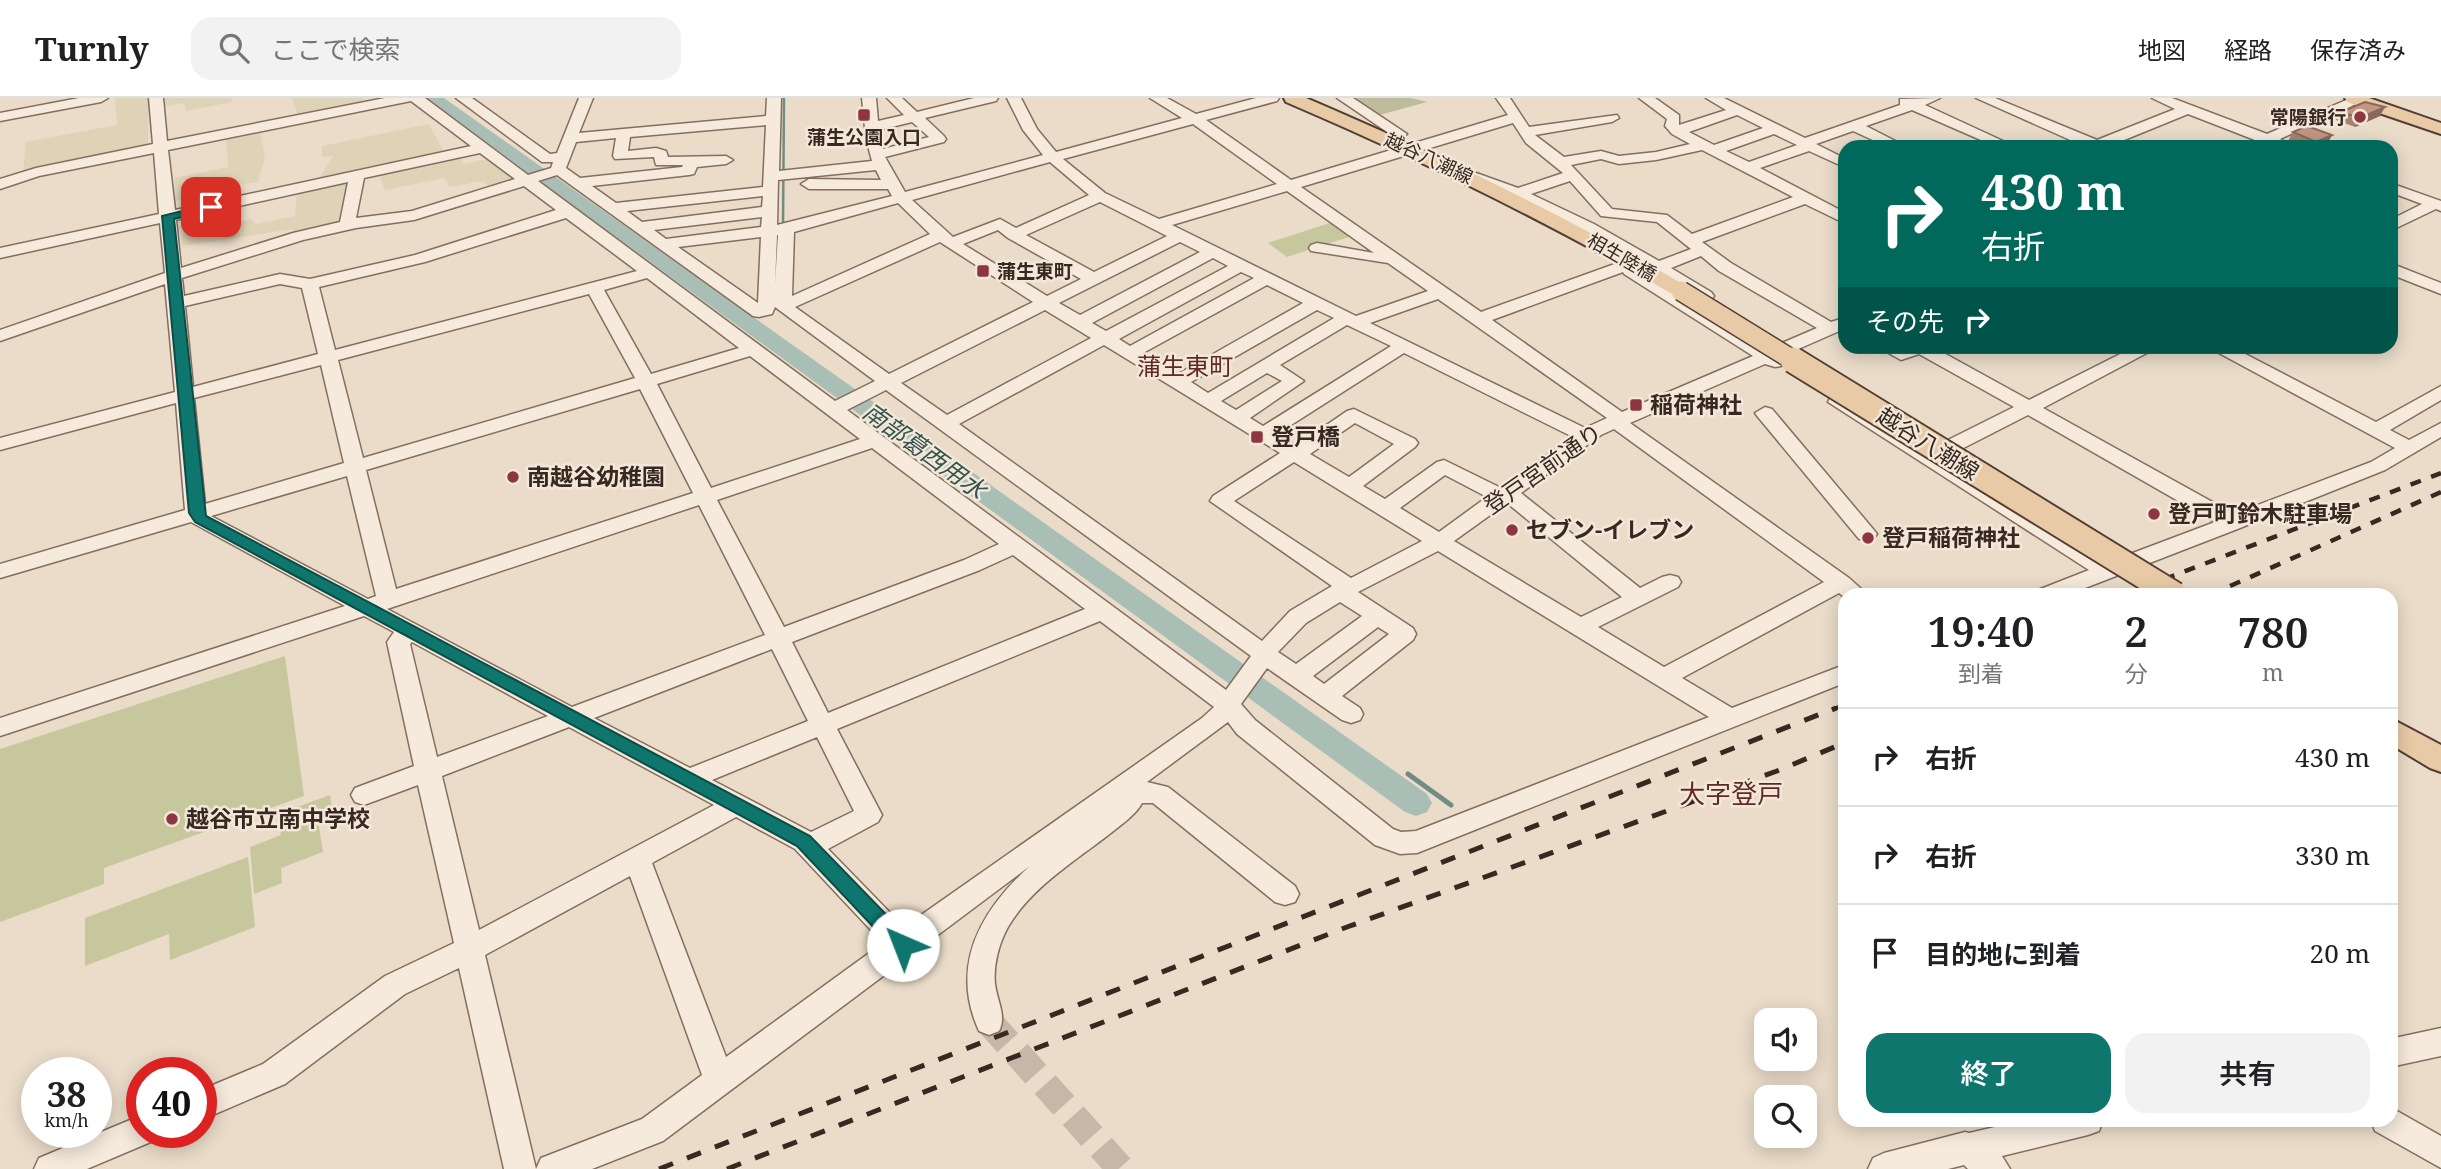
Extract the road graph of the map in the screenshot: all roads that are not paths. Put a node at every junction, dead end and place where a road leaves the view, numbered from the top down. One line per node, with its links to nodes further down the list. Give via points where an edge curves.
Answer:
1 (101, 98): 27 (street)
2 (156, 98): 48 (street)
3 (406, 98): 48 (street)
4 (416, 98): 50 (street)
5 (464, 98): 57 (street)
6 (586, 98): 40 (street)
7 (774, 98): 32 (street)
8 (869, 98): 34 (street)
9 (894, 98): 28 (street)
10 (991, 98): 28 (street)
11 (1014, 98): 53 (street, via 1031,133)
12 (1157, 98): 29 (street)
13 (1272, 98): 29 (street)
14 (1292, 98): 42 (main road, 越谷八潮線)
15 (1344, 98): 42 (street, via 1400,134)
16 (1504, 98): 30 (street)
17 (1646, 98): 37 (street, via 1674,118)
18 (1713, 98): 26 (street)
19 (1896, 98): 24 (street)
20 (1933, 98): 24 (street)
21 (1983, 98): 45 (street)
22 (2159, 98): 25 (street)
23 (2358, 99): 36 (main road); 41 (street)
24 (1912, 105): 33 (street); 44 (street)
25 (2188, 109): 41 (street); 46 (street)
26 (1739, 110): 35 (street); 37 (street)
27 (0, 117)
28 (915, 117): 34 (street); 52 (street, via 939,139)
29 (1194, 118): 53 (street); 67 (street)
30 (1514, 118): 38 (street); 51 (street)
31 (1612, 118): 38 (street)
32 (774, 120): 39 (street); 63 (street)
33 (1854, 126): 43 (street); 47 (street)
34 (872, 127): 52 (street)
35 (1775, 129): 47 (street); 49 (street)
36 (2441, 129)
37 (1676, 131): 49 (street)
38 (1524, 132): 56 (street)
39 (624, 133): 40 (street); 55 (street, via 621,156 656,152 661,154 661,162 706,158)
40 (571, 138): 57 (street)
41 (2267, 139)
42 (1390, 140): 51 (main road, 越谷八潮線)
43 (1885, 140)
44 (1992, 140)
45 (2082, 140)
46 (2111, 140)
47 (1807, 144): 54 (street); 58 (street)
48 (161, 147): 66 (street, via 36,172); 82 (street)
49 (1708, 147): 56 (street, via 1619,160 1601,155); 58 (street)
50 (483, 148): 61 (street); 64 (street)
51 (1410, 149): 67 (street); 71 (main road, 越谷八潮線)
52 (878, 157): 63 (street); 68 (street); 70 (street)
53 (1051, 158): 70 (street); 72 (street)
54 (1838, 160)
55 (706, 162): 59 (street); 60 (street, via 691,163 689,171)
56 (1561, 162): 62 (street)
57 (559, 166): 64 (street); 65 (street)
58 (1747, 168): 73 (street)
59 (725, 171): 63 (street); 74 (street)
60 (657, 174): 65 (street); 74 (street)
61 (358, 175): 82 (street); 86 (street)
62 (1572, 175): 71 (street); 80 (street)
63 (771, 176): 68 (street); 77 (street)
64 (529, 181): 79 (street); 86 (street, via 414,215)
65 (578, 183): 76 (street)
66 (0, 184)
67 (1290, 185): 87 (street); 101 (street)
68 (808, 190): 70 (street); 83 (street)
69 (2398, 190): 75 (street)
70 (898, 191): 83 (street); 94 (street)
71 (1513, 195): 78 (main road, 越谷八潮線); 91 (street)
72 (1100, 196): 87 (street); 92 (street)
73 (1806, 198): 81 (street); 96 (street)
74 (653, 203): 76 (street)
75 (2438, 205): 84 (street)
76 (613, 208): 88 (street)
77 (769, 211): 88 (street); 90 (street)
78 (1539, 211): 85 (main road, 越谷八潮線); 102 (street, via 1548,222)
79 (567, 212): 106 (street); 112 (street, via 419,259)
80 (1607, 213): 91 (street); 96 (street, via 1656,216)
81 (1838, 215)
82 (168, 216): 99 (street); 108 (street)
83 (826, 219): 89 (street)
84 (2398, 222)
85 (1563, 223): 115 (main road, 相生陸橋)
86 (347, 225): 98 (street)
87 (1157, 225): 93 (street)
88 (638, 226): 95 (street)
89 (786, 229): 90 (street); 120 (street)
90 (769, 232): 95 (street); 95 (street, via 766,310 759,313)
91 (1596, 233): 104 (street)
92 (1014, 235): 94 (street, via 1000,223); 110 (street)
93 (1179, 236): 100 (street); 110 (street)
94 (946, 239): 117 (street); 120 (street)
95 (662, 244)
96 (1696, 245): 104 (street); 107 (street)
97 (1317, 248): 101 (street)
98 (255, 250): 108 (street); 109 (street)
99 (0, 253)
100 (1212, 253): 103 (street); 123 (street)
101 (1391, 257): 116 (street)
102 (1623, 265): 121 (street); 136 (street)
103 (1240, 266): 111 (street); 127 (street)
104 (1657, 268): 115 (street)
105 (2398, 271): 114 (street)
106 (648, 273): 113 (street); 130 (street)
107 (1734, 273): 115 (street); 124 (street)
108 (174, 275): 118 (street); 126 (street)
109 (280, 279): 112 (street); 118 (street)
110 (1094, 279): 117 (street)
111 (1265, 279): 119 (street); 131 (street)
112 (310, 284): 135 (street)
113 (594, 287): 135 (street); 138 (street)
114 (2441, 289)
115 (1687, 290): 129 (street); 176 (main road, 越谷八潮線, bridge)
116 (1441, 292): 121 (street); 122 (street)
117 (1046, 302): 123 (street); 139 (street)
118 (176, 303): 142 (street)
119 (1316, 303): 122 (street); 140 (street)
120 (783, 306): 139 (street)
121 (1479, 319): 148 (street)
122 (1351, 320): 128 (street); 137 (street)
123 (1078, 323): 127 (street)
124 (1838, 324)
125 (1838, 326): 129 (street, 登戸宮前通り)
126 (0, 336)
127 (1105, 338): 131 (street); 149 (street)
128 (1402, 346): 152 (street); 153 (street)
129 (1789, 347): 136 (street, 登戸宮前通り); 156 (street)
130 (752, 350): 138 (street); 144 (street)
131 (1130, 353): 140 (street)
132 (1930, 354): 145 (street)
133 (2135, 354): 145 (street)
134 (2230, 354): 151 (street)
135 (330, 357): 142 (street); 160 (street)
136 (1767, 357): 148 (street, 登戸宮前通り); 159 (street)
137 (1267, 366): 143 (street); 147 (street, via 1295,381)
138 (645, 382): 160 (street); 163 (street)
139 (887, 382): 144 (street); 149 (street)
140 (1178, 382): 143 (street)
141 (2441, 392): 151 (street)
142 (184, 395): 155 (street); 165 (street)
143 (1209, 400): 147 (street)
144 (837, 407): 154 (street)
145 (2029, 408): 156 (street); 166 (street)
146 (1766, 413): 167 (street, via 1805,474)
147 (1236, 418): 152 (street)
148 (1618, 420): 153 (street, 登戸宮前通り); 174 (street)
149 (945, 424): 186 (street)
150 (2441, 429): 157 (street)
151 (2375, 430): 157 (street)
152 (1264, 435): 158 (street)
153 (1586, 436): 162 (street, 登戸宮前通り)
154 (874, 441): 163 (street); 169 (street)
155 (0, 444)
156 (1951, 446): 159 (street); 170 (street)
157 (2410, 448): 166 (street, via 2378,466)
158 (1295, 454): 161 (street); 161 (street, via 1354,415 1408,443); 177 (street, via 1220,501)
159 (1928, 458): 172 (street)
160 (354, 466): 165 (street); 180 (street)
161 (1350, 486): 164 (street)
162 (1505, 495): 164 (street, via 1444,466); 168 (street, 登戸宮前通り); 179 (street)
163 (704, 497): 180 (street); 185 (street)
164 (1386, 508): 168 (street)
165 (196, 513): 171 (street); 180 (street, via 200,519)
166 (2233, 523): 170 (street)
167 (1866, 534)
168 (1440, 541): 177 (street, 登戸宮前通り); 183 (street)
169 (1015, 545): 181 (street); 185 (street)
170 (2139, 559): 172 (street)
171 (0, 570)
172 (2107, 571): 175 (street)
173 (1670, 582): 179 (street)
174 (1848, 588)
175 (2064, 588)
176 (2164, 588)
177 (1345, 589): 182 (street); 186 (street, 登戸宮前通り, via 1298,617)
178 (1838, 594): 189 (street)
179 (1638, 598): 183 (street)
180 (378, 603): 184 (street); 196 (street)
181 (1102, 611): 191 (street); 195 (street)
182 (1377, 616): 187 (street); 190 (street, via 1405,634)
183 (1580, 627): 189 (street)
184 (410, 631): 193 (street); 199 (street, via 398,642)
185 (778, 638): 193 (street); 195 (street)
186 (1266, 654): 187 (street); 191 (street)
187 (1297, 676): 190 (street)
188 (1838, 676): 194 (street)
189 (1663, 678): 194 (street)
190 (1325, 695): 192 (street)
191 (1230, 702): 194 (street, via 1246,727 1384,837 1400,843 1417,842); 201 (street, via 1220,716)
192 (1351, 714)
193 (571, 715): 199 (street); 200 (street)
194 (1731, 719)
195 (822, 725): 200 (street); 204 (street, via 869,815)
196 (0, 727)
197 (2398, 734): 198 (main road)
198 (2441, 760)
199 (429, 769): 202 (street); 208 (street)
200 (689, 779): 203 (street)
201 (1125, 792): 206 (street, via 1159,794); 207 (street, via 1094,804); 209 (street, via 1130,800 1112,819 1018,892 998,916 986,940 980,985)
202 (364, 795)
203 (738, 804): 204 (street); 205 (street)
204 (808, 846): 207 (street)
205 (637, 859): 208 (street); 212 (street)
206 (1285, 894)
207 (903, 945): 212 (street)
208 (470, 949): 213 (street, via 395,985 274,1074); 220 (street)
209 (989, 1023)
210 (2441, 1042): 211 (street)
211 (2398, 1051)
212 (720, 1080): 221 (street, via 652,1130)
213 (217, 1098)
214 (2057, 1127): 217 (street)
215 (2398, 1127): 218 (street)
216 (126, 1137): 219 (street)
217 (1958, 1149): 222 (street); 223 (street)
218 (2441, 1153)
219 (50, 1169)
220 (520, 1169)
221 (552, 1169)
222 (1884, 1169)
223 (1994, 1169)

